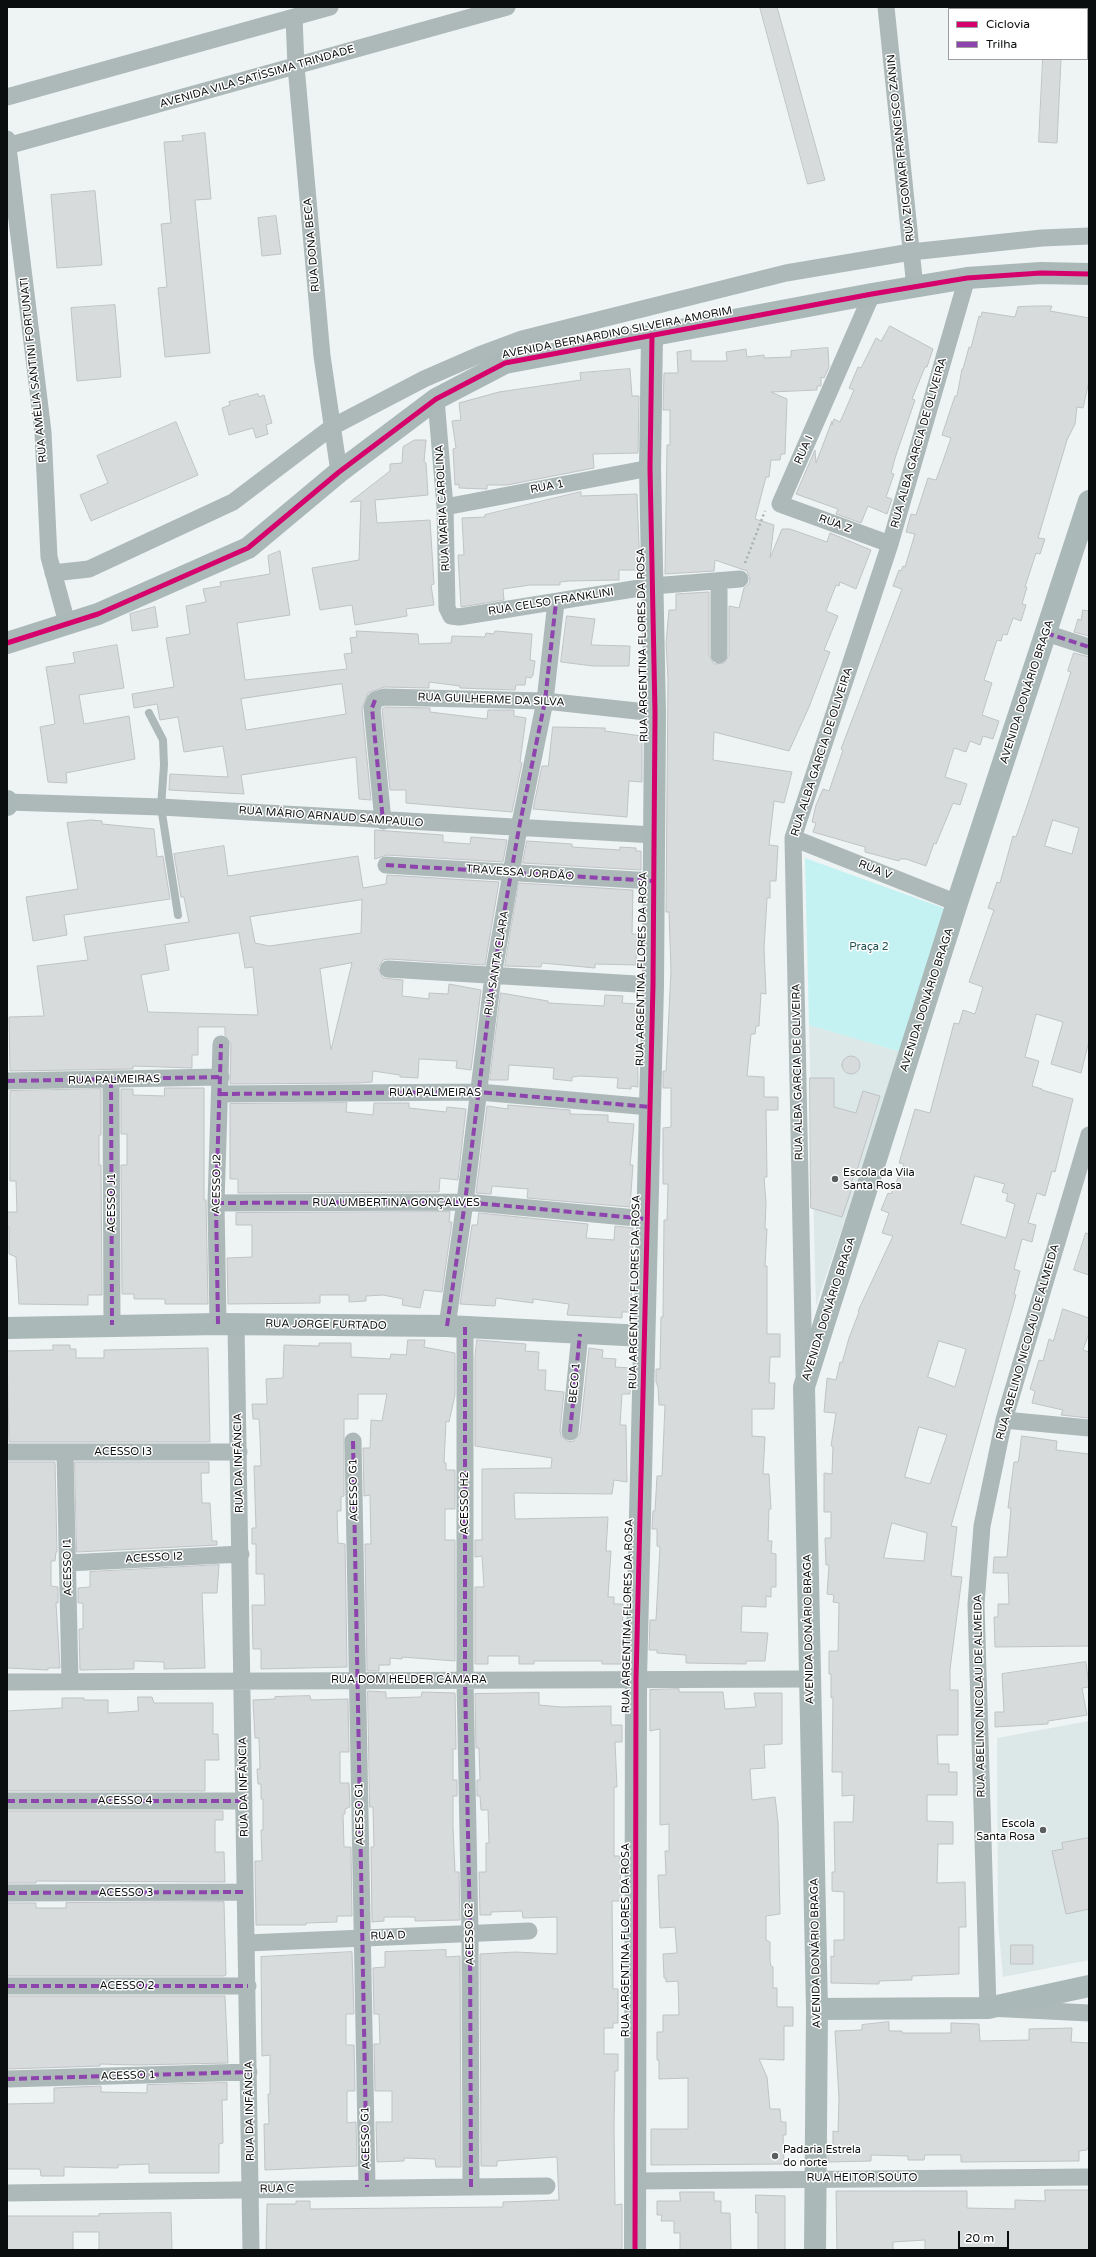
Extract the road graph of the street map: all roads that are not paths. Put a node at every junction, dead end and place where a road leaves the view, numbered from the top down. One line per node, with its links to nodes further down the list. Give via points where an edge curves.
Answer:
1 (330, 7): 4 (street)
2 (507, 7): 5 (street, AVENIDA VILA SATÍSSIMA TRINDADE)
3 (886, 7): 9 (street, RUA ZIGOMAR FRANCISCO ZANIN)
4 (294, 17): 5 (street, RUA DONA BECA); 6 (street)
5 (296, 66): 7 (street, AVENIDA VILA SATÍSSIMA TRINDADE); 16 (street, RUA DONA BECA, via 322,356)
6 (7, 97)
7 (7, 144): 23 (street, RUA AMÉLIA SANTINI FORTUNATI, via 43,432 49,557)
8 (1089, 236): 9 (street, via 1042,238)
9 (911, 252): 12 (street, RUA ZIGOMAR FRANCISCO ZANIN); 16 (street, via 786,273 522,339 424,379)
10 (1089, 274): 11 (street, AVENIDA BERNARDINO SILVEIRA AMORIM, via 1041,273)
11 (967, 278): 12 (street, AVENIDA BERNARDINO SILVEIRA AMORIM); 22 (street, RUA ALBA GARCIA DE OLIVEIRA)
12 (915, 288): 13 (street, AVENIDA BERNARDINO SILVEIRA AMORIM)
13 (872, 294): 14 (street, AVENIDA BERNARDINO SILVEIRA AMORIM); 20 (street, RUA I)
14 (652, 335): 15 (street, AVENIDA BERNARDINO SILVEIRA AMORIM, via 505,363); 17 (street, RUA ARGENTINA FLORES DA ROSA)
15 (436, 399): 18 (street, AVENIDA BERNARDINO SILVEIRA AMORIM); 21 (street, RUA MARIA CAROLINA)
16 (332, 427): 18 (street, RUA DONA BECA); 23 (street, via 232,502 88,569)
17 (650, 468): 21 (street, RUA 1); 26 (street, RUA ARGENTINA FLORES DA ROSA)
18 (338, 472): 29 (street, AVENIDA BERNARDINO SILVEIRA AMORIM, via 248,548 98,614)
19 (1089, 501): 30 (street, AVENIDA DONÁRIO BRAGA)
20 (780, 504): 22 (street, RUA Z)
21 (445, 507): 28 (street, RUA MARIA CAROLINA, via 447,608)
22 (890, 544): 43 (street, RUA ALBA GARCIA DE OLIVEIRA)
23 (54, 573): 29 (street, RUA AMÉLIA SANTINI FORTUNATI)
24 (740, 579): 25 (street)
25 (719, 582): 26 (street); 33 (street)
26 (652, 586): 27 (street, RUA CELSO FRANKLINI); 36 (street, RUA ARGENTINA FLORES DA ROSA)
27 (556, 602): 28 (street, RUA CELSO FRANKLINI, via 459,617); 34 (street, RUA SANTA CLARA)
28 (451, 616)
29 (67, 623): 31 (street, AVENIDA BERNARDINO SILVEIRA AMORIM)
30 (1046, 633): 32 (street); 47 (street, AVENIDA DONÁRIO BRAGA)
31 (7, 643)
32 (1089, 647)
33 (719, 655)
34 (545, 701): 36 (street, RUA GUILHERME DA SILVA); 40 (street, RUA GUILHERME DA SILVA, via 384,697 375,700 372,708); 41 (street, RUA SANTA CLARA)
35 (149, 713): 39 (lane, via 163,740 164,765)
36 (655, 713): 42 (street, RUA ARGENTINA FLORES DA ROSA)
37 (7, 801): 38 (street); 39 (street, RUA MÁRIO ARNAUD SAMPAULO)
38 (7, 805)
39 (160, 807): 40 (street, RUA MÁRIO ARNAUD SAMPAULO); 48 (lane)
40 (382, 821): 41 (street, RUA MÁRIO ARNAUD SAMPAULO)
41 (519, 828): 42 (street, RUA MÁRIO ARNAUD SAMPAULO); 45 (street, RUA SANTA CLARA)
42 (654, 835): 46 (street, RUA ARGENTINA FLORES DA ROSA)
43 (793, 838): 47 (street, RUA V); 69 (street, RUA ALBA GARCIA DE OLIVEIRA)
44 (386, 865): 45 (street, TRAVESSA JORDÃO)
45 (511, 873): 46 (street, TRAVESSA JORDÃO); 50 (street, RUA SANTA CLARA)
46 (654, 881): 51 (street, RUA ARGENTINA FLORES DA ROSA)
47 (957, 903): 69 (street, AVENIDA DONÁRIO BRAGA)
48 (178, 915)
49 (388, 969): 50 (street)
50 (493, 976): 51 (street); 56 (street, RUA SANTA CLARA)
51 (653, 985): 58 (street, RUA ARGENTINA FLORES DA ROSA)
52 (222, 1044): 53 (street, ACESSO J2)
53 (221, 1077): 54 (street, RUA PALMEIRAS); 57 (street, ACESSO J2)
54 (111, 1080): 55 (street, RUA PALMEIRAS); 64 (street, ACESSO J1)
55 (7, 1081)
56 (478, 1092): 57 (street, RUA PALMEIRAS); 58 (street, RUA PALMEIRAS); 60 (street, RUA SANTA CLARA)
57 (220, 1094): 61 (street, ACESSO J2)
58 (650, 1107): 62 (street, RUA ARGENTINA FLORES DA ROSA)
59 (1089, 1135): 70 (street, RUA ABELINO NICOLAU DE ALMEIDA)
60 (465, 1202): 61 (street, RUA UMBERTINA GONÇALVES); 62 (street, RUA UMBERTINA GONÇALVES); 65 (street, RUA SANTA CLARA)
61 (216, 1203): 63 (street, ACESSO J2)
62 (647, 1219): 68 (street, RUA ARGENTINA FLORES DA ROSA)
63 (227, 1324): 64 (street, RUA JORGE FURTADO); 65 (street, RUA JORGE FURTADO); 76 (street, RUA DA INFÂNCIA)
64 (112, 1325): 66 (street, RUA JORGE FURTADO)
65 (456, 1326): 67 (street, RUA JORGE FURTADO); 81 (street, ACESSO H2)
66 (7, 1328)
67 (580, 1334): 68 (street, RUA JORGE FURTADO); 72 (street, BECO 1)
68 (644, 1336): 79 (street, RUA ARGENTINA FLORES DA ROSA)
69 (804, 1387): 80 (street, AVENIDA DONÁRIO BRAGA)
70 (1004, 1420): 71 (street); 97 (street, RUA ABELINO NICOLAU DE ALMEIDA, via 982,1526 976,1604)
71 (1089, 1428)
72 (570, 1432)
73 (353, 1441): 82 (street, ACESSO G1)
74 (7, 1452): 75 (street, ACESSO I3)
75 (65, 1452): 76 (street, ACESSO I3); 78 (street, ACESSO I1)
76 (239, 1452): 77 (street, RUA DA INFÂNCIA)
77 (241, 1554): 78 (street, ACESSO I2); 85 (street, RUA DA INFÂNCIA)
78 (68, 1563): 84 (street, ACESSO I1)
79 (636, 1679): 80 (street, RUA DOM HELDER CÂMARA); 81 (street, RUA DOM HELDER CÂMARA); 104 (street, RUA ARGENTINA FLORES DA ROSA)
80 (810, 1679): 98 (street, AVENIDA DONÁRIO BRAGA)
81 (465, 1680): 82 (street, RUA DOM HELDER CÂMARA); 91 (street, ACESSO G2)
82 (358, 1681): 85 (street, RUA DOM HELDER CÂMARA); 92 (street, ACESSO G1)
83 (7, 1682): 84 (street, RUA DOM HELDER CÂMARA)
84 (70, 1682): 85 (street, RUA DOM HELDER CÂMARA)
85 (243, 1682): 87 (street, RUA DA INFÂNCIA)
86 (7, 1801): 87 (street, ACESSO 4)
87 (244, 1801): 88 (street, RUA DA INFÂNCIA)
88 (245, 1892): 89 (street, ACESSO 3); 93 (street, RUA DA INFÂNCIA)
89 (7, 1894)
90 (528, 1931): 91 (street, RUA D)
91 (470, 1934): 92 (street, RUA D); 107 (street, ACESSO G2)
92 (363, 1937): 93 (street, RUA D); 106 (street, ACESSO G1)
93 (247, 1942): 95 (street, RUA DA INFÂNCIA)
94 (7, 1986): 95 (street, ACESSO 2)
95 (248, 1986): 100 (street, RUA DA INFÂNCIA)
96 (1089, 1986): 97 (street)
97 (988, 2008): 98 (street); 99 (street)
98 (817, 2009): 103 (street, AVENIDA DONÁRIO BRAGA)
99 (1089, 2012)
100 (249, 2072): 101 (street, ACESSO 1); 108 (street, RUA DA INFÂNCIA)
101 (7, 2079)
102 (1089, 2177): 103 (street, RUA HEITOR SOUTO)
103 (816, 2178): 104 (street, RUA HEITOR SOUTO); 112 (street, AVENIDA DONÁRIO BRAGA)
104 (636, 2181): 111 (street, RUA ARGENTINA FLORES DA ROSA)
105 (547, 2186): 107 (street, RUA C)
106 (367, 2187): 107 (street, RUA C); 108 (street, RUA C)
107 (471, 2187)
108 (251, 2190): 109 (street, RUA C); 110 (street, RUA DA INFÂNCIA)
109 (7, 2193)
110 (251, 2250)
111 (635, 2250)
112 (816, 2250)

